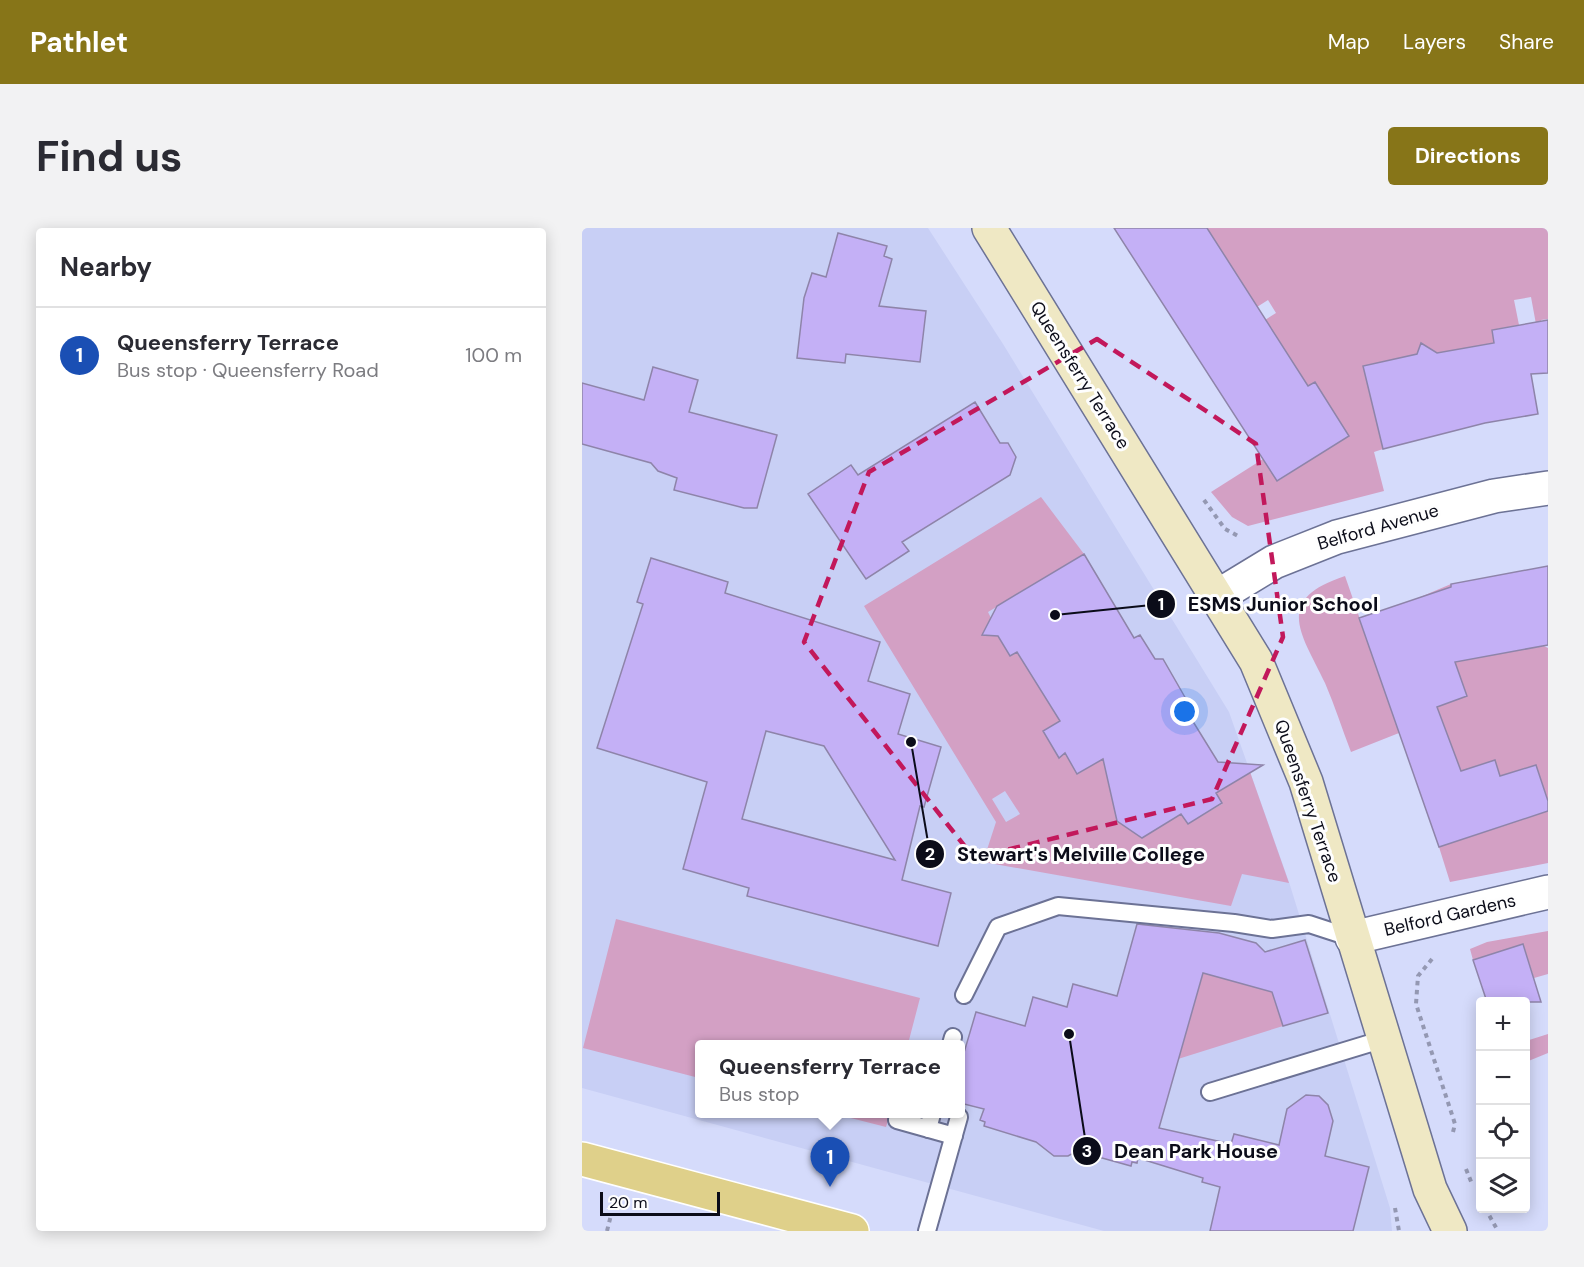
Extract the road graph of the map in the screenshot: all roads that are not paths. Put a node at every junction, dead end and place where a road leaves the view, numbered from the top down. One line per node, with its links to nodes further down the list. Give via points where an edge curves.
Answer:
1 (988, 228): 3 (street, Queensferry Terrace)
2 (1548, 488): 3 (street, Belford Avenue, via 1450,506 1337,537 1274,562)
3 (1218, 596): 5 (street, Queensferry Terrace, via 1256,661 1285,727 1306,782)
4 (1548, 892): 5 (street, Belford Gardens)
5 (1352, 938): 6 (lane, via 1310,924 1272,929 1058,906 998,927); 7 (street, Queensferry Terrace)
6 (964, 995)
7 (1384, 1039): 8 (lane); 14 (street, Queensferry Terrace)
8 (1210, 1092)
9 (959, 1118): 12 (lane)
10 (897, 1120): 11 (lane)
11 (930, 1121): 12 (lane)
12 (954, 1136): 16 (lane)
13 (582, 1158): 15 (main road)
14 (1430, 1189): 17 (street, Queensferry Terrace); 18 (street, Queensferry Terrace)
15 (852, 1231)
16 (927, 1231)
17 (1428, 1231)
18 (1450, 1231)

